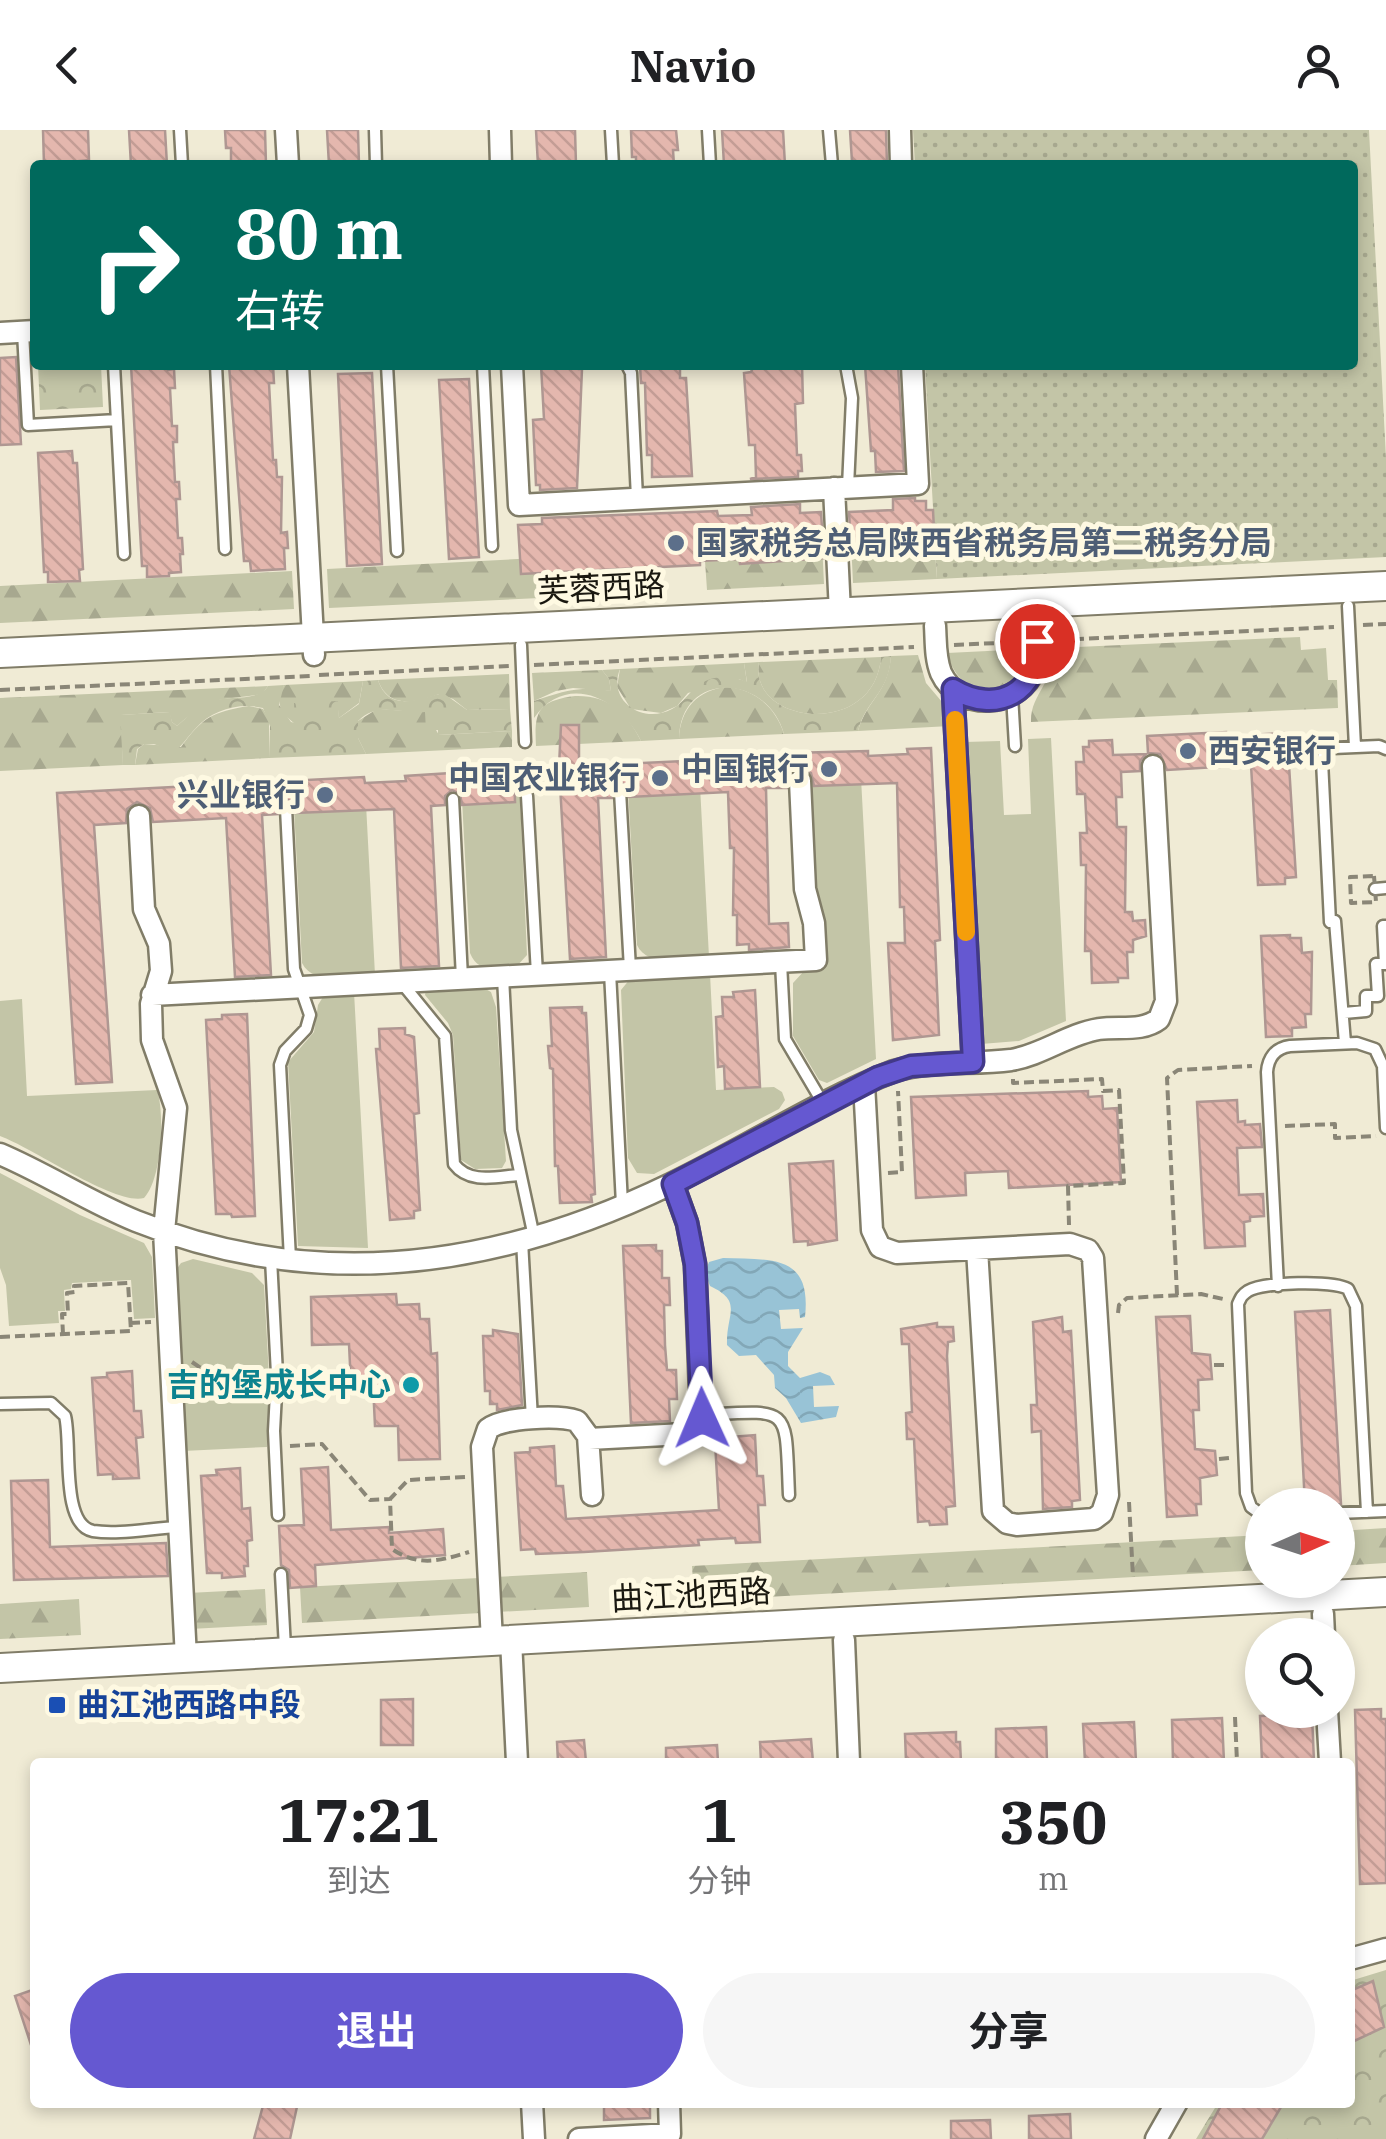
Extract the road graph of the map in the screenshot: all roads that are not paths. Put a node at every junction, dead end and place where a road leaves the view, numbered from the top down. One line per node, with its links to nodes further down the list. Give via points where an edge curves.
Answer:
1 (180, 130): 9 (lane)
2 (286, 130): 10 (street)
3 (374, 130): 11 (lane)
4 (500, 130): 12 (street)
5 (611, 130): 13 (lane)
6 (708, 130): 14 (lane)
7 (829, 130): 15 (lane)
8 (900, 130): 16 (street)
9 (182, 160)
10 (288, 160)
11 (376, 160)
12 (502, 160)
13 (613, 160)
14 (710, 160)
15 (832, 160)
16 (902, 160)
17 (29, 331): 18 (street); 28 (lane, via 28,425)
18 (0, 333)
19 (114, 370): 28 (lane)
20 (216, 370): 32 (lane)
21 (298, 370): 41 (street)
22 (387, 370): 33 (lane)
23 (483, 370): 31 (lane)
24 (512, 370): 30 (street, via 519,504)
25 (630, 370): 30 (lane)
26 (847, 370): 29 (lane, via 852,398)
27 (912, 370): 29 (street, via 918,484)
28 (117, 420): 34 (lane)
29 (841, 488): 30 (street); 37 (street)
30 (637, 498)
31 (492, 546)
32 (225, 549)
33 (396, 551)
34 (124, 554)
35 (1386, 586): 37 (main road, 芙蓉西路)
36 (1386, 604): 38 (main road, 芙蓉西路)
37 (840, 612): 41 (main road, 芙蓉西路)
38 (1348, 616): 39 (main road, 芙蓉西路); 49 (lane)
39 (1036, 631): 40 (main road, 芙蓉西路); 46 (street, via 1034,669)
40 (936, 636): 43 (main road, 芙蓉西路); 45 (street, via 942,673)
41 (313, 646): 42 (main road, 芙蓉西路); 43 (main road, 芙蓉西路); 44 (main road, 芙蓉西路)
42 (0, 654)
43 (521, 656): 47 (lane)
44 (0, 670)
45 (953, 689): 46 (street, via 990,702); 69 (street)
46 (1012, 695): 48 (lane)
47 (525, 742)
48 (1015, 746)
49 (1355, 747): 50 (lane); 67 (lane, via 1329,749 1322,761 1330,922 1335,921)
50 (1386, 749)
51 (1153, 766): 69 (street, via 1164,1011 1152,1024 1078,1034 1012,1060)
52 (800, 781): 59 (street, via 816,960)
53 (620, 791): 60 (lane)
54 (528, 796): 61 (lane)
55 (453, 800): 63 (lane)
56 (286, 808): 65 (lane)
57 (139, 816): 66 (street, via 144,909 159,944)
58 (1386, 926): 67 (lane, via 1385,964 1376,964 1378,996 1366,996 1366,1011)
59 (781, 962): 60 (street); 71 (lane, via 786,1039)
60 (620, 970): 61 (street); 76 (lane)
61 (537, 974): 62 (street)
62 (502, 976): 63 (street); 74 (lane)
63 (462, 978): 64 (street)
64 (400, 982): 65 (street); 74 (lane, via 445,1036 454,1164 472,1177)
65 (299, 987): 66 (street); 80 (lane, via 310,1016 280,1065)
66 (152, 994): 77 (street, via 152,1040 176,1108)
67 (1344, 1012): 68 (lane)
68 (1346, 1043): 72 (lane, via 1367,1044 1380,1056); 81 (lane, via 1285,1047 1267,1066)
69 (973, 1062): 70 (street, via 926,1064)
70 (864, 1084): 71 (street); 79 (street, via 872,1230 880,1247 897,1253)
71 (824, 1105): 75 (street)
72 (1386, 1132)
73 (0, 1154): 77 (street)
74 (518, 1176): 78 (lane)
75 (673, 1184): 76 (street); 83 (street, via 695,1264)
76 (622, 1207): 78 (street)
77 (164, 1231): 80 (street); 93 (street)
78 (528, 1238): 80 (street, via 393,1263); 84 (lane)
79 (978, 1248): 79 (street, via 1070,1244 1088,1250 1096,1267 1108,1495 1094,1518 1007,1523 993,1511)
80 (281, 1261): 92 (lane)
81 (1278, 1286): 86 (lane, via 1250,1289 1238,1304); 91 (lane, via 1340,1284 1354,1297)
82 (0, 1404): 93 (lane, via 52,1403 65,1416 72,1512 84,1528)
83 (702, 1415): 85 (street, via 684,1434); 88 (lane, via 761,1412 778,1418 786,1430)
84 (532, 1420): 85 (street, via 573,1419); 100 (street, via 488,1429 482,1447 487,1544)
85 (589, 1439): 87 (street)
86 (1246, 1488)
87 (592, 1495)
88 (790, 1495)
89 (1386, 1510): 91 (lane)
90 (1355, 1512): 91 (lane)
91 (1367, 1512)
92 (278, 1515)
93 (179, 1527): 102 (street)
94 (281, 1574): 101 (lane)
95 (1386, 1592): 100 (main road, 曲江池西路)
96 (1386, 1610): 97 (main road, 曲江池西路)
97 (1352, 1618)
98 (1245, 1627): 99 (main road, 曲江池西路)
99 (844, 1640): 100 (main road, 曲江池西路); 107 (street)
100 (505, 1646): 101 (main road, 曲江池西路); 104 (main road, 曲江池西路); 106 (street)
101 (285, 1652): 102 (main road, 曲江池西路)
102 (186, 1658): 103 (main road, 曲江池西路)
103 (0, 1668)
104 (0, 1687)
105 (1328, 1728): 108 (street)
106 (517, 1758)
107 (849, 1758)
108 (1330, 1758)
109 (1386, 1949): 110 (street)
110 (1355, 1958)
111 (532, 2108): 114 (street)
112 (669, 2108): 115 (street, via 670,2134)
113 (1174, 2108): 116 (street)
114 (534, 2139)
115 (580, 2139)
116 (1156, 2139)

